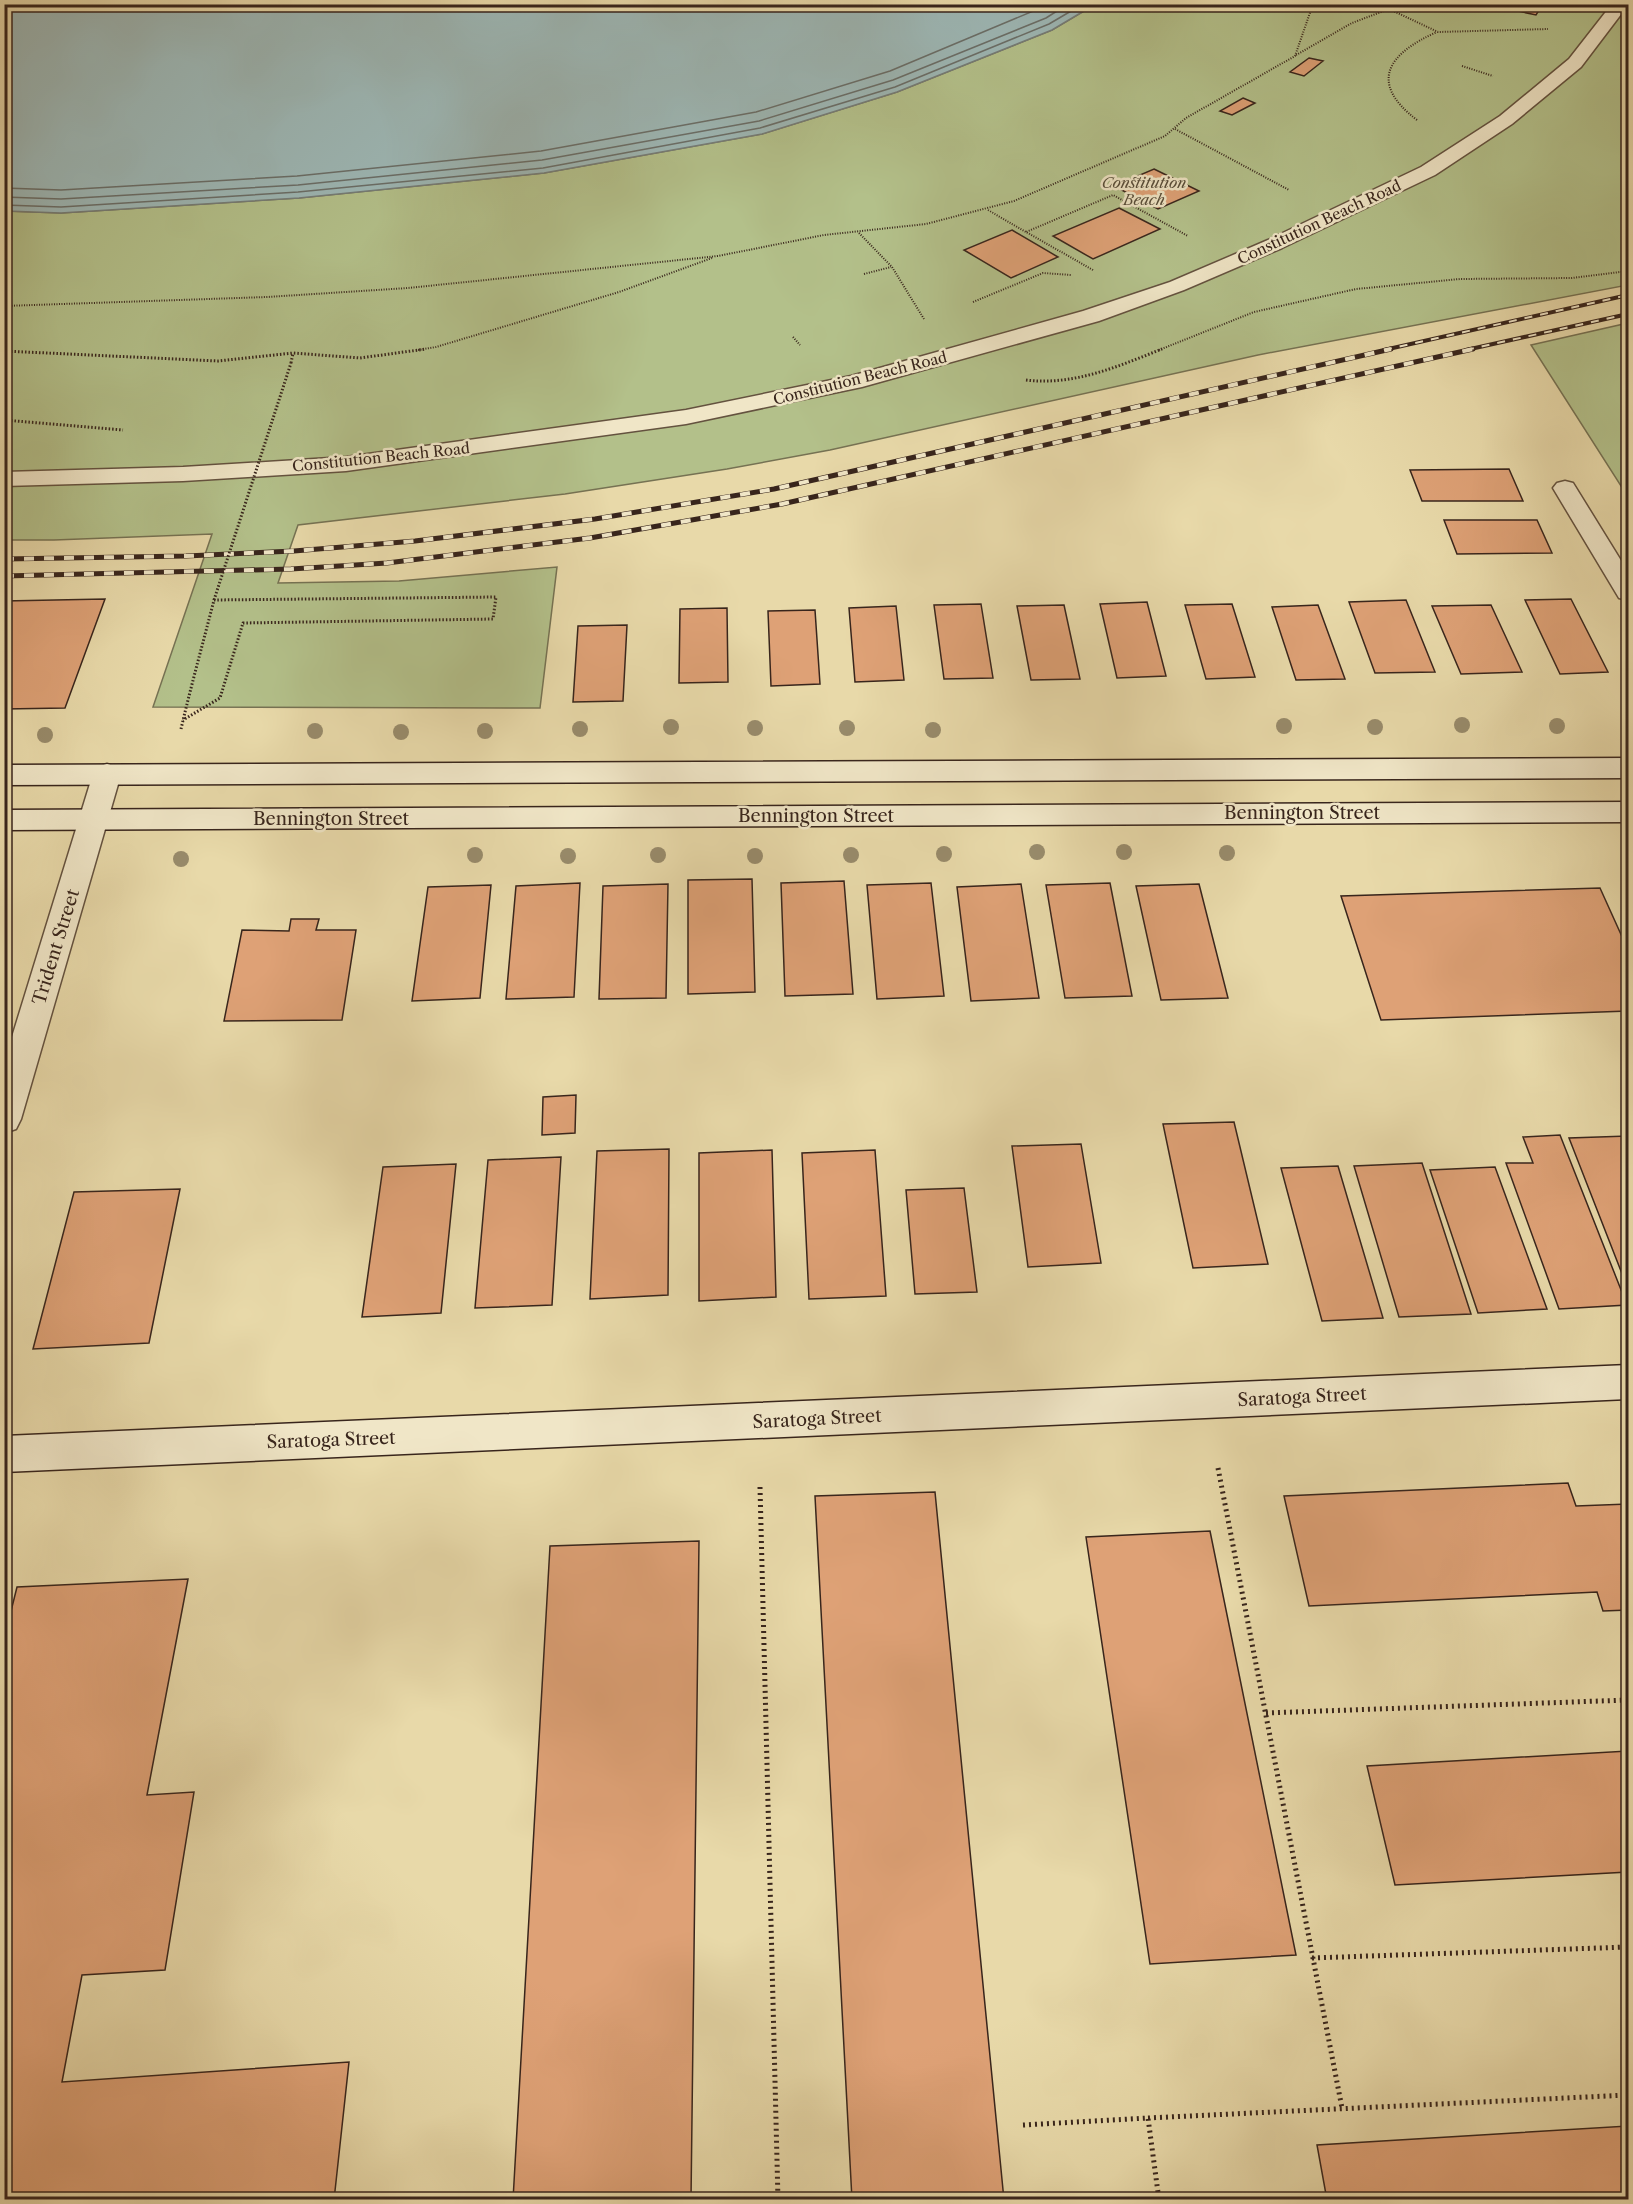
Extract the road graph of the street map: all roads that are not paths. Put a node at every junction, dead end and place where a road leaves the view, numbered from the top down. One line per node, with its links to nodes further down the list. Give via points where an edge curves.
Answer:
1 (1621, 4): 2 (main road, Constitution Beach Road, via 1575,63 1506,120 1428,171 1253,254 1177,286 1080,319 854,382 686,417 346,464)
2 (4, 479)
3 (1565, 488): 4 (main road)
4 (1629, 592)
5 (1629, 768): 6 (main road)
6 (107, 774): 7 (main road); 10 (main road, Trident Street)
7 (4, 775)
8 (1629, 812): 10 (main road, Bennington Street)
9 (4, 820): 10 (main road, Bennington Street)
10 (94, 820): 11 (main road, Trident Street)
11 (4, 1119)
12 (1629, 1382): 13 (main road, Saratoga Street)
13 (4, 1454)

